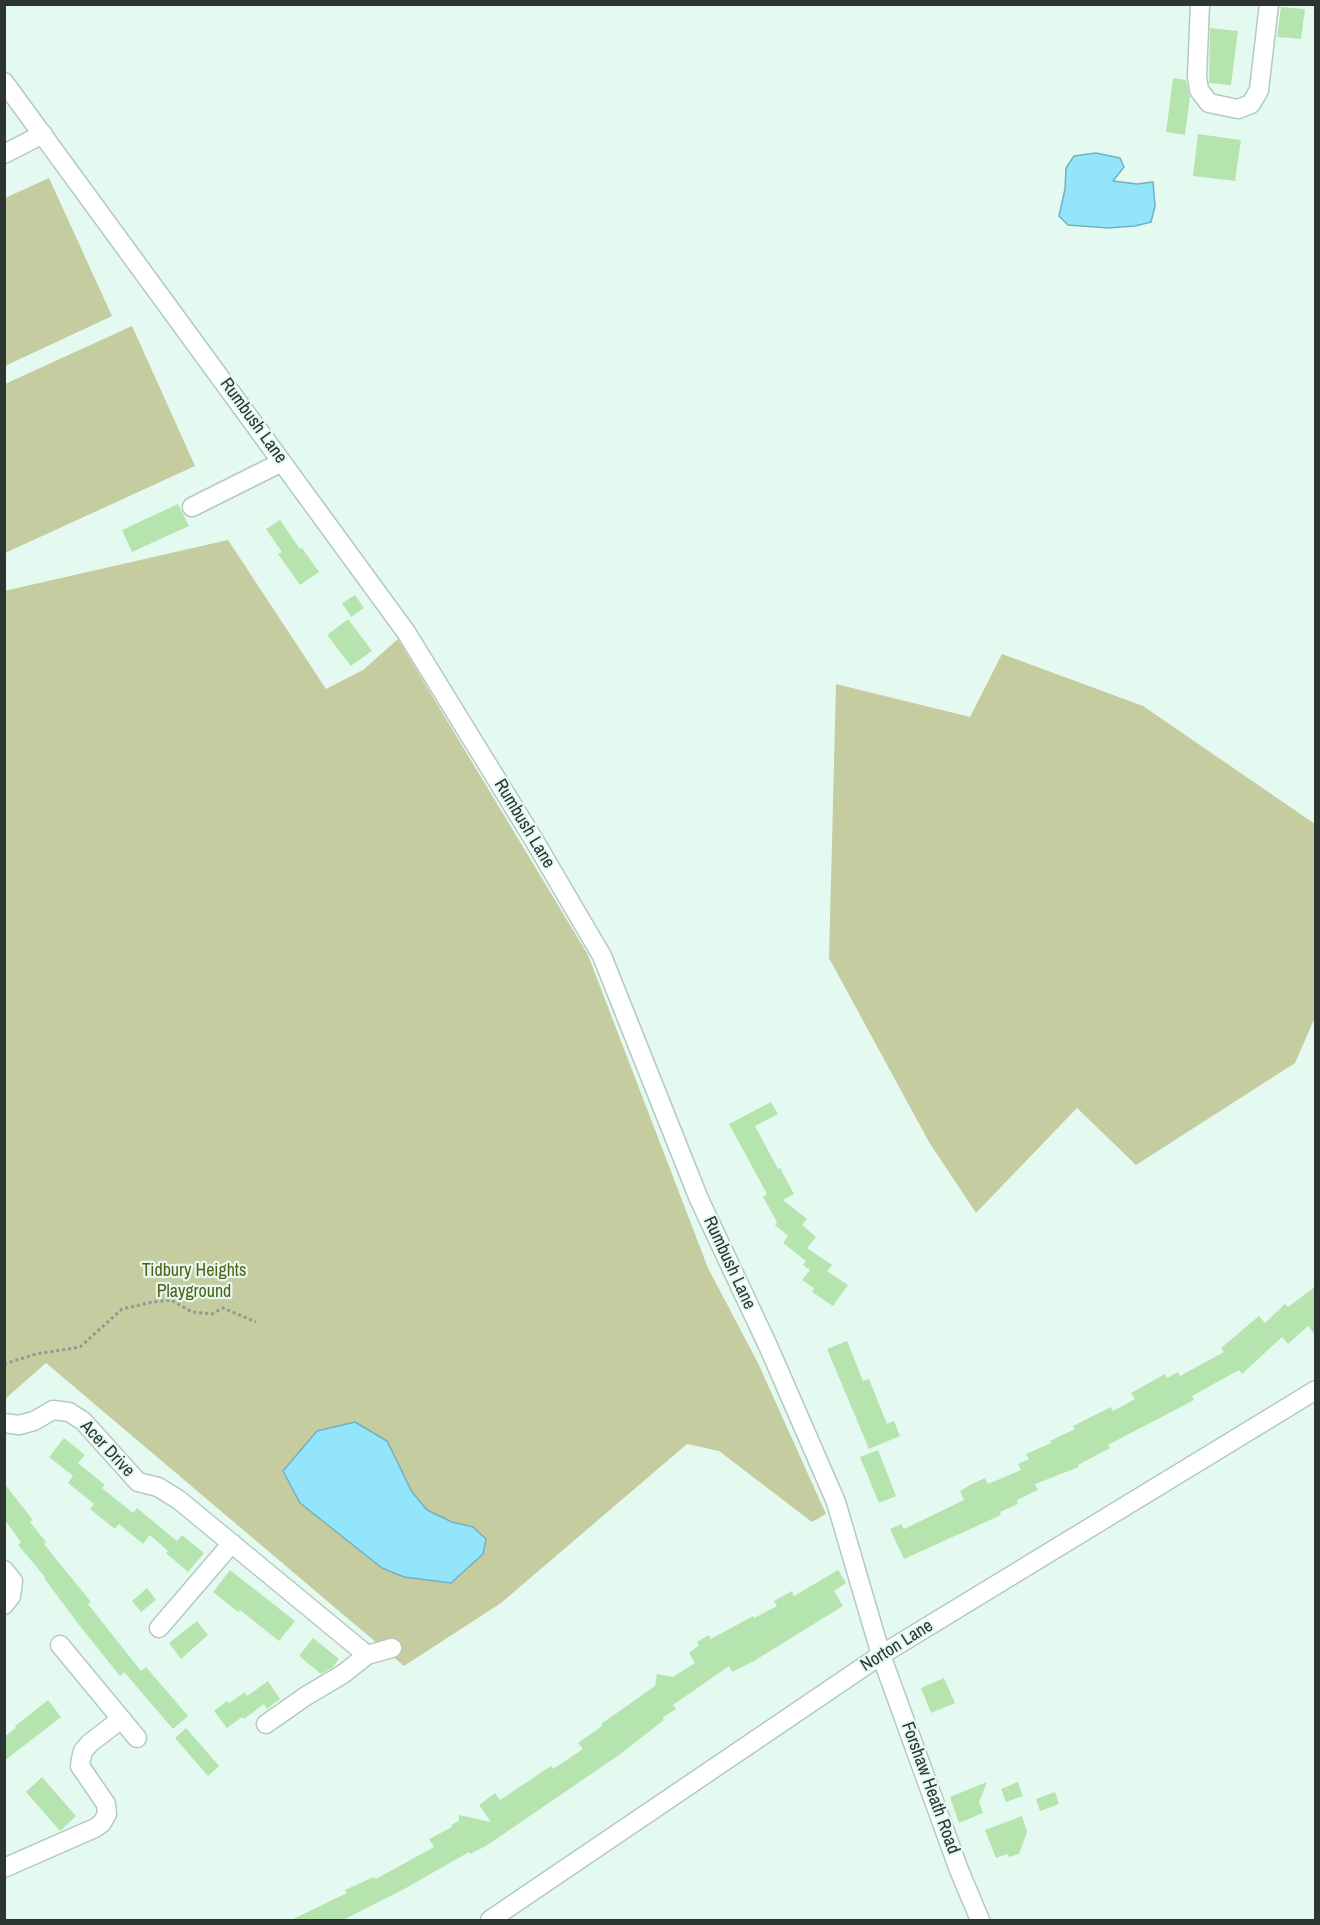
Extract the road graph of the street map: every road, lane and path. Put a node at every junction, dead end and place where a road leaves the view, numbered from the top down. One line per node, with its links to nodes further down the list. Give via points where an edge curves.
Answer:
1 (1200, 4): 2 (street, via 1198,90 1209,103 1238,109 1251,104 1259,90)
2 (1269, 4)
3 (4, 82): 4 (street, Rumbush Lane)
4 (43, 134): 5 (street); 6 (street, Rumbush Lane)
5 (4, 154)
6 (282, 462): 7 (street); 19 (street, Rumbush Lane, via 406,632 602,956 699,1199 836,1502)
7 (192, 507)
8 (256, 1322): 9 (path, via 223,1308 212,1314 192,1312 171,1300 153,1302 122,1309 80,1347)
9 (4, 1364)
10 (1316, 1390): 19 (street, Norton Lane)
11 (4, 1424): 12 (street, Acer Drive, via 34,1421 53,1410 69,1412 138,1482 158,1487 179,1500)
12 (232, 1543): 15 (street); 18 (street, Acer Drive)
13 (4, 1570): 14 (street, via 14,1581)
14 (4, 1605)
15 (159, 1628)
16 (60, 1645): 20 (street)
17 (392, 1648): 18 (street)
18 (366, 1655): 21 (street)
19 (881, 1655): 24 (street, Norton Lane); 25 (street, Forshaw Heath Road)
20 (120, 1720): 22 (street); 23 (street, via 90,1743 81,1760 80,1766 106,1804 107,1814 102,1823)
21 (266, 1724)
22 (137, 1738)
23 (4, 1868)
24 (490, 1920)
25 (980, 1920)

